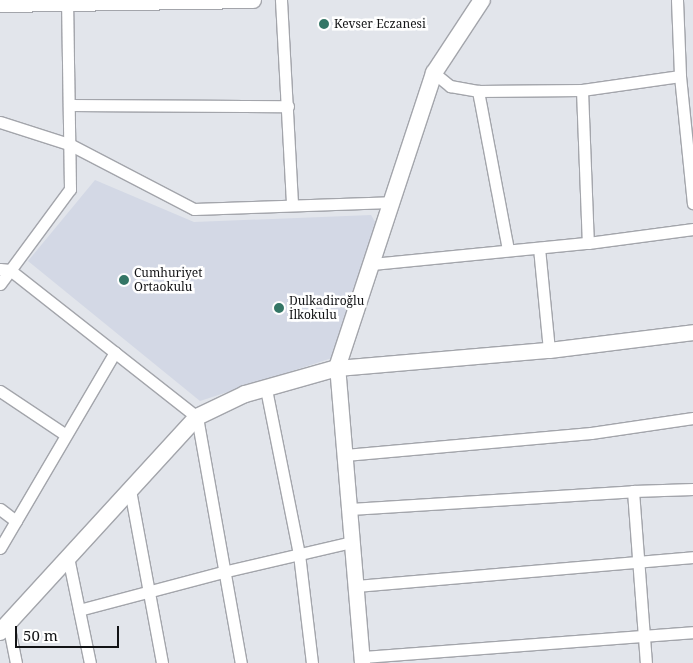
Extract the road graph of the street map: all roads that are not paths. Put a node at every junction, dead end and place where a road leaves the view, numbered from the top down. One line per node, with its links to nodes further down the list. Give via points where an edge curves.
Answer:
1 (253, 0): 6 (main road)
2 (281, 0): 12 (street)
3 (482, 0): 7 (main road)
4 (677, 0): 8 (street)
5 (0, 4): 6 (main road)
6 (68, 4): 11 (street)
7 (434, 73): 10 (street, via 450,86); 16 (main road)
8 (680, 76): 9 (street); 13 (street)
9 (582, 90): 10 (street); 20 (street)
10 (478, 92): 22 (street)
11 (69, 105): 12 (street); 15 (street)
12 (288, 106): 18 (street)
13 (688, 106): 17 (street)
14 (0, 122): 15 (street)
15 (69, 144): 18 (street, via 194,209); 24 (street, via 70,189)
16 (391, 202): 18 (street); 23 (main road)
17 (693, 203)
18 (292, 205)
19 (693, 229): 20 (street)
20 (588, 243): 21 (street)
21 (539, 248): 22 (street); 27 (street)
22 (508, 250): 23 (street)
23 (372, 264): 29 (main road)
24 (5, 269): 25 (street); 28 (street)
25 (0, 284)
26 (693, 332): 27 (street)
27 (549, 350): 29 (street)
28 (115, 352): 32 (street); 34 (street)
29 (337, 368): 30 (main road); 35 (street)
30 (266, 389): 32 (main road, via 245,394); 44 (street)
31 (0, 391): 34 (street)
32 (197, 417): 37 (main road); 48 (street)
33 (693, 418): 35 (street, via 591,433)
34 (66, 435): 41 (street)
35 (344, 454): 39 (street)
36 (693, 489): 38 (street)
37 (130, 490): 46 (main road); 50 (street)
38 (633, 491): 39 (street); 47 (street)
39 (350, 509): 42 (street)
40 (0, 510): 41 (street)
41 (16, 521): 43 (street)
42 (352, 542): 44 (street); 49 (street)
43 (0, 548)
44 (300, 554): 48 (street); 60 (street)
45 (693, 557): 47 (street)
46 (68, 558): 51 (street); 52 (main road)
47 (638, 561): 49 (street); 54 (street)
48 (227, 571): 50 (street); 59 (street)
49 (356, 586): 55 (street)
50 (150, 593): 51 (street); 58 (street)
51 (80, 610): 57 (street)
52 (4, 627): 56 (street)
53 (693, 632): 54 (street)
54 (644, 635): 55 (street); 61 (street)
55 (362, 660)
56 (16, 663)
57 (90, 663)
58 (162, 663)
59 (241, 663)
60 (312, 663)
61 (646, 663)

